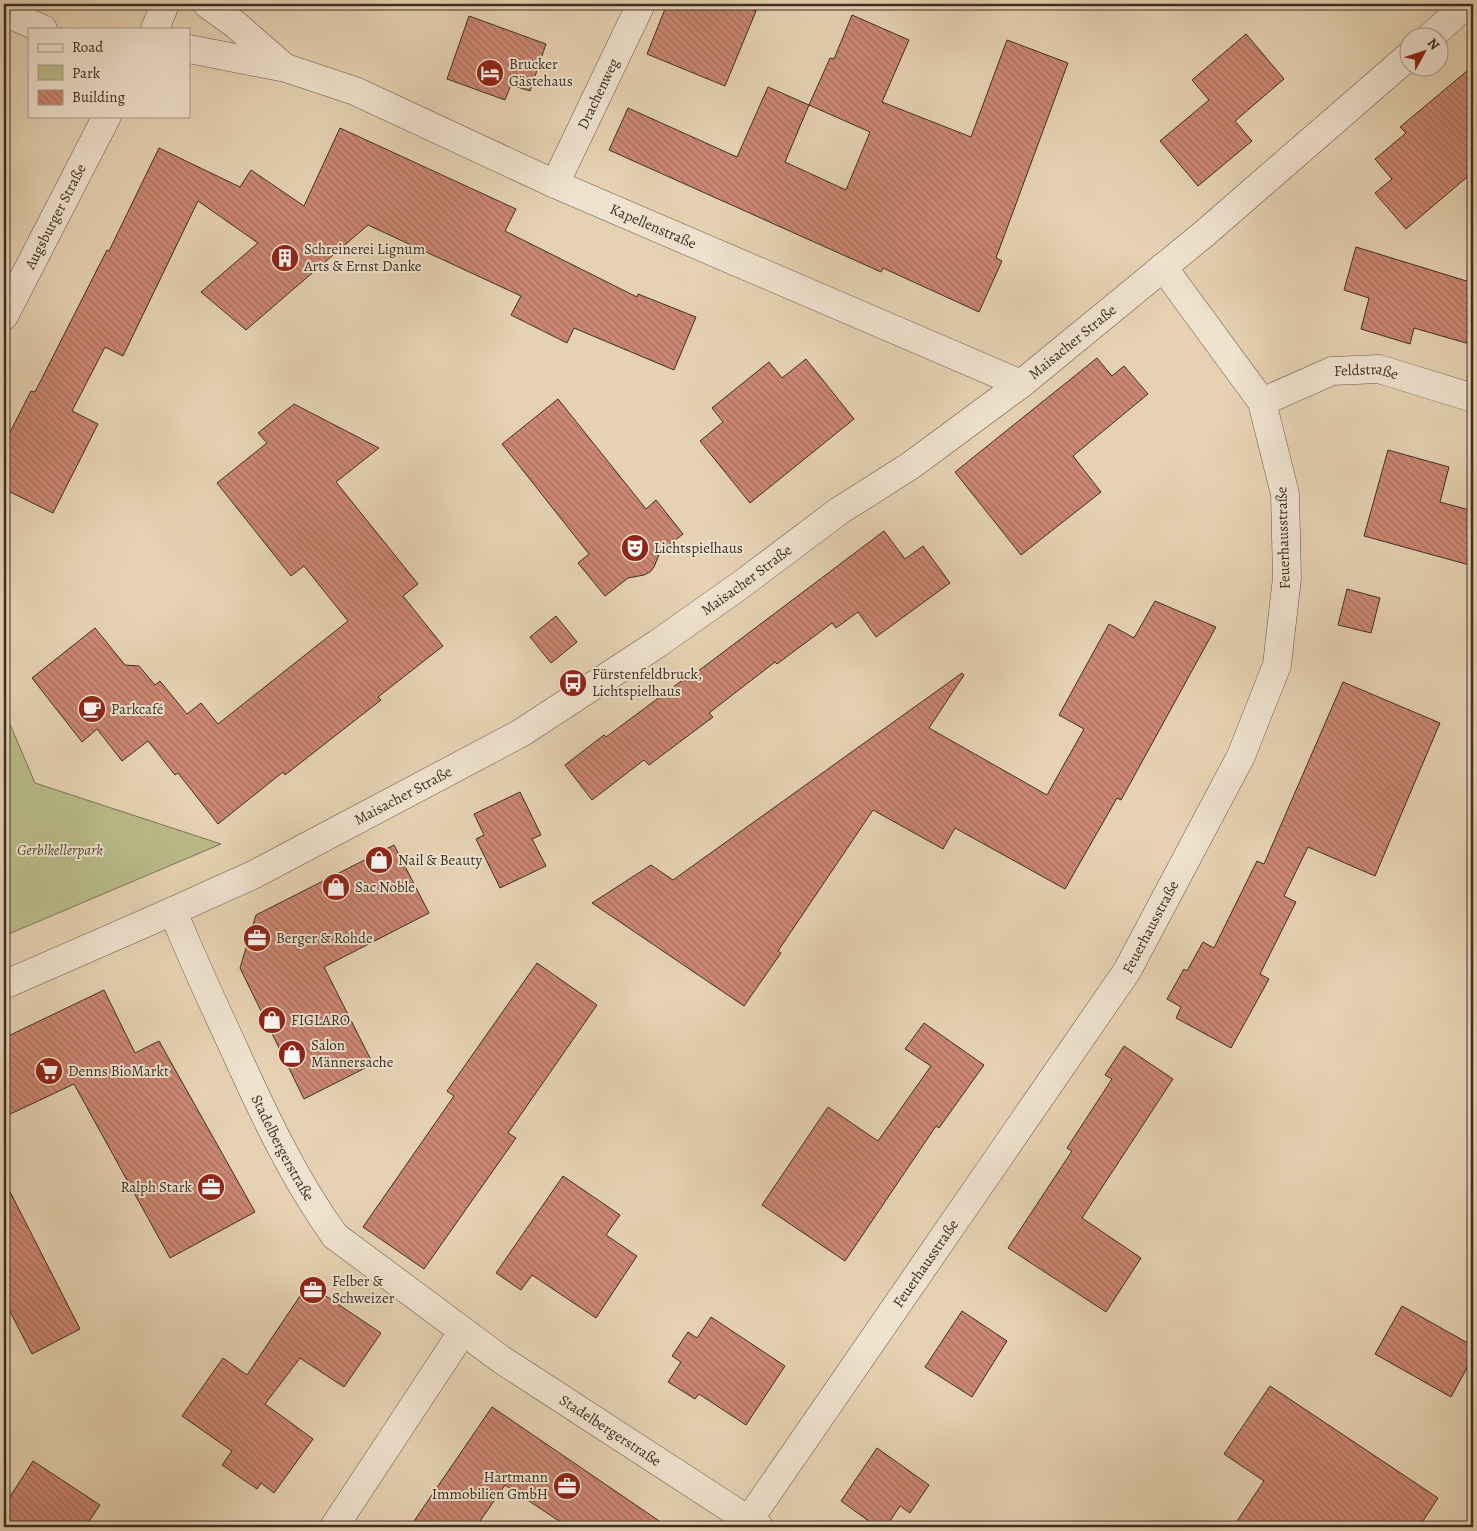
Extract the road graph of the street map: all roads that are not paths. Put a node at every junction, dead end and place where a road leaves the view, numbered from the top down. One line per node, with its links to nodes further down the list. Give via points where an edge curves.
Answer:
1 (165, 4): 7 (street)
2 (207, 4): 11 (street, Kapellenstraße)
3 (640, 4): 13 (street, Drachenweg)
4 (1467, 4): 8 (street)
5 (4, 12): 6 (street)
6 (41, 28)
7 (155, 28)
8 (1440, 28)
9 (190, 49): 11 (street, Kapellenstraße)
10 (1400, 64): 14 (street, Maisacher Straße)
11 (286, 68): 13 (street, Kapellenstraße, via 354,91)
12 (99, 122): 15 (street, Augsburger Straße)
13 (555, 184): 16 (street, Kapellenstraße)
14 (1163, 267): 16 (street, Maisacher Straße); 18 (street, Feuerhausstraße)
15 (4, 316)
16 (1021, 384): 19 (street, Maisacher Straße, via 910,466 839,511 664,640 521,732 255,874)
17 (1473, 398): 18 (street, Feldstraße, via 1379,369 1332,371)
18 (1262, 402): 22 (street, Feuerhausstraße, via 1285,494 1287,578 1277,665 1241,756 1127,971)
19 (173, 912): 20 (street, Maisacher Straße); 21 (street, Stadelbergerstraße, via 273,1134 317,1211 335,1236)
20 (4, 984)
21 (463, 1331): 22 (street, Stadelbergerstraße); 23 (street)
22 (750, 1525)
23 (334, 1527)

